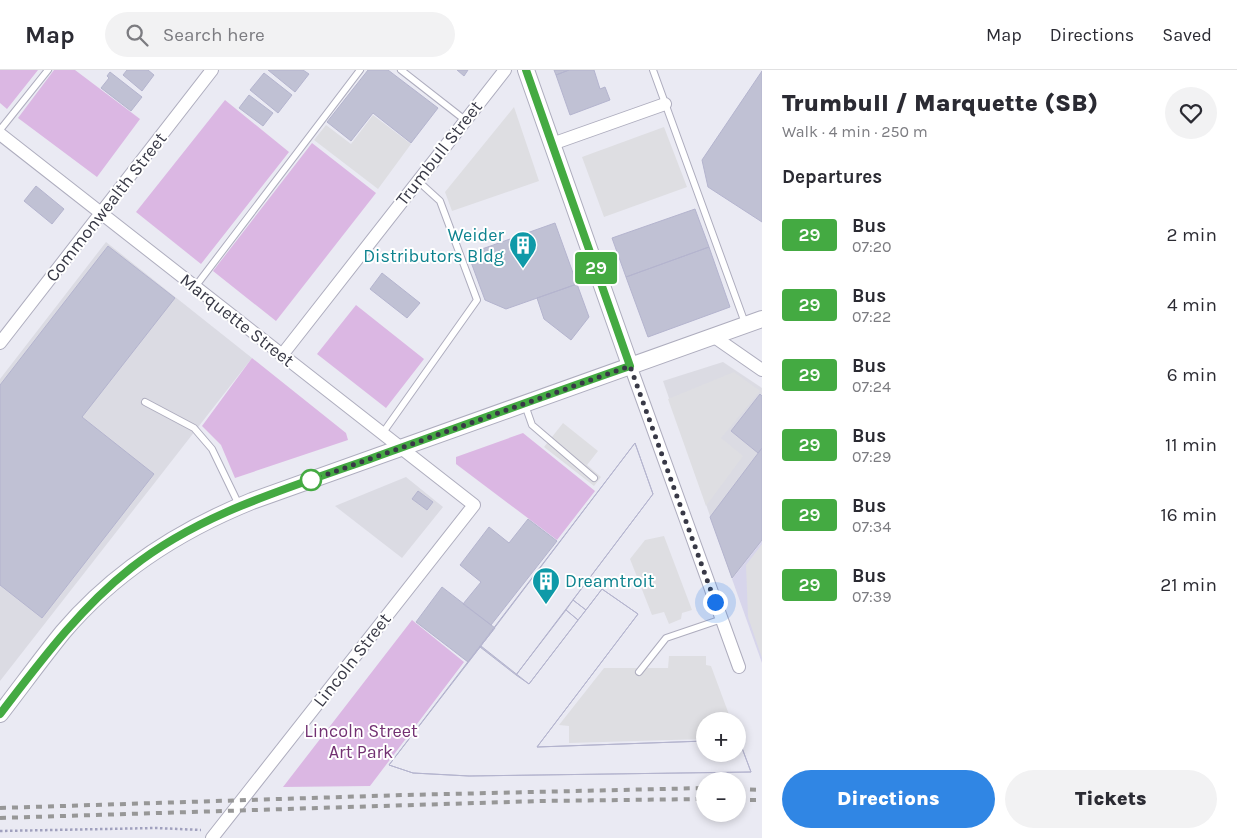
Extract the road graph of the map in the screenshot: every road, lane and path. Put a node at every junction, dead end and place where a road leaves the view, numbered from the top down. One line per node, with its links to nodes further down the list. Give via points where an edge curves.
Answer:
1 (48, 70): 10 (lane)
2 (212, 70): 14 (street, Commonwealth Street)
3 (360, 70): 15 (lane)
4 (401, 70): 9 (lane)
5 (505, 70): 9 (street, Trumbull Street)
6 (526, 70): 12 (street)
7 (653, 70): 8 (lane)
8 (665, 104): 12 (street); 17 (lane)
9 (465, 120): 13 (street, Trumbull Street)
10 (0, 130)
11 (0, 134): 14 (street, Marquette Street)
12 (552, 144): 21 (street)
13 (418, 181): 20 (street, Trumbull Street); 25 (lane, via 440,201 477,300)
14 (101, 213): 15 (street, Marquette Street); 19 (street, Commonwealth Street)
15 (195, 287): 20 (street, Marquette Street)
16 (762, 319): 17 (street)
17 (746, 325): 18 (street)
18 (713, 336): 21 (street); 22 (street)
19 (0, 343)
20 (282, 355): 25 (street, Marquette Street)
21 (630, 366): 24 (street); 30 (street)
22 (762, 370)
23 (144, 402): 29 (lane, via 194,428 212,449)
24 (524, 403): 26 (street); 27 (lane, via 532,425)
25 (382, 434): 26 (street, Marquette Street)
26 (400, 448): 28 (street, Marquette Street); 29 (street)
27 (594, 478)
28 (474, 505): 35 (street, Lincoln Street)
29 (240, 506): 33 (street, via 169,542 96,598 64,632)
30 (722, 619): 31 (street); 32 (lane, via 666,638)
31 (738, 667)
32 (639, 672)
33 (0, 714)
34 (0, 830): 35 (path, via 156,828)
35 (215, 835)

